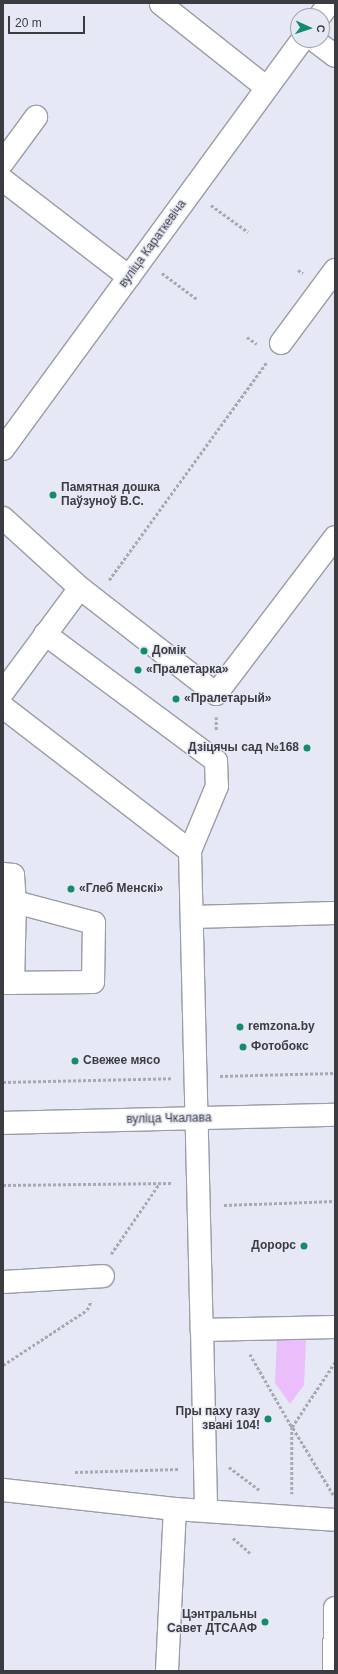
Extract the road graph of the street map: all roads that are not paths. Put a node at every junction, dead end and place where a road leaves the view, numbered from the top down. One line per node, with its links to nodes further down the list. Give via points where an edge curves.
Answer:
1 (161, 3): 5 (street)
2 (296, 48): 5 (street, вуліца Караткевіча)
3 (324, 48): 4 (street)
4 (335, 56)
5 (267, 88): 10 (street, вуліца Караткевіча)
6 (36, 117): 7 (street)
7 (3, 162)
8 (3, 180): 10 (street)
9 (335, 270): 11 (street)
10 (129, 277): 12 (street, вуліца Караткевіча)
11 (281, 343)
12 (3, 449)
13 (3, 518): 15 (street)
14 (335, 537): 15 (street, via 216,694)
15 (87, 594): 16 (street)
16 (45, 634): 17 (street); 19 (street, via 216,761 217,786)
17 (3, 692)
18 (3, 707): 19 (street)
19 (190, 851): 23 (street)
20 (3, 874): 21 (street, via 13,875)
21 (15, 902): 24 (street); 24 (street, via 94,923 93,982)
22 (335, 912): 23 (street)
23 (192, 917): 26 (street)
24 (8, 983)
25 (335, 1115): 26 (street, вуліца Чкалава)
26 (197, 1118): 27 (street, вуліца Чкалава); 31 (street)
27 (3, 1123)
28 (103, 1276): 29 (street)
29 (3, 1282)
30 (335, 1327): 31 (street)
31 (202, 1330): 34 (street)
32 (3, 1490): 33 (street)
33 (175, 1509): 34 (street); 37 (street)
34 (206, 1511): 35 (street)
35 (335, 1520)
36 (335, 1608): 38 (street)
37 (167, 1671)
38 (334, 1671)

